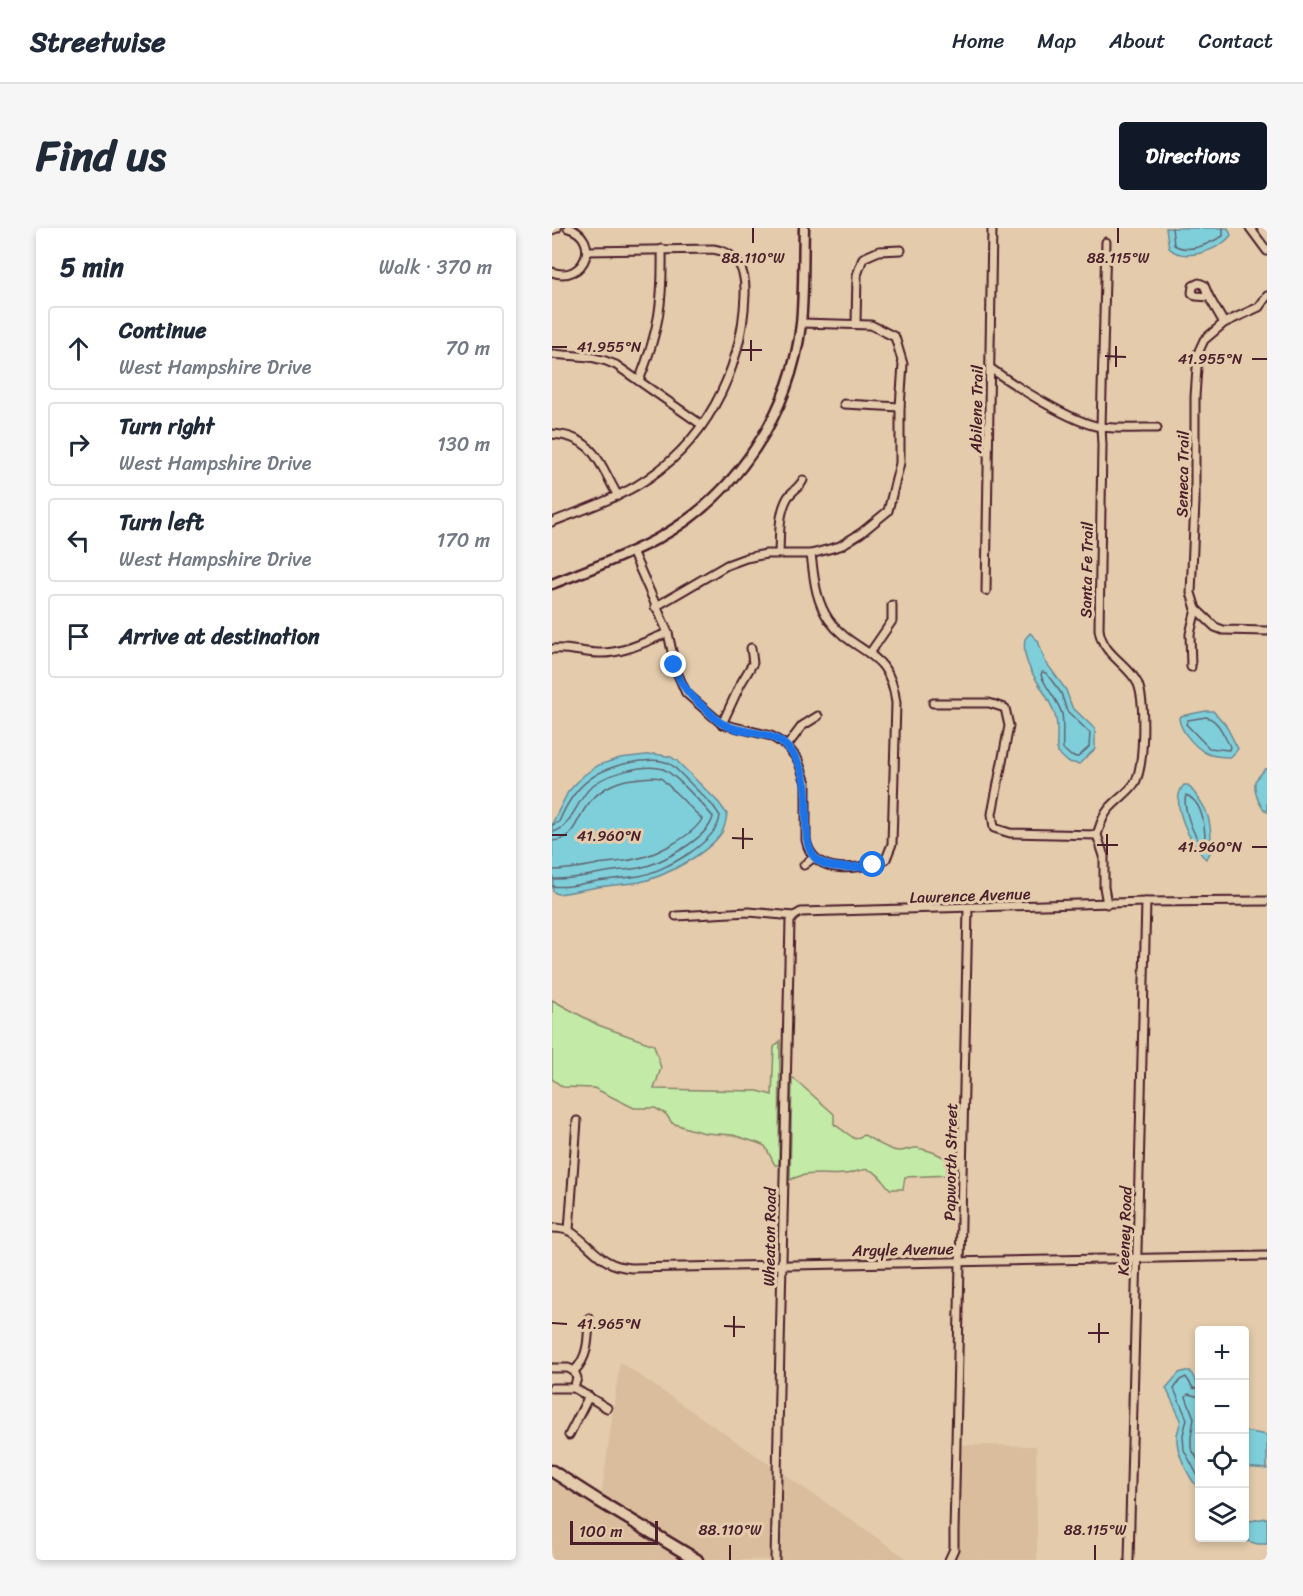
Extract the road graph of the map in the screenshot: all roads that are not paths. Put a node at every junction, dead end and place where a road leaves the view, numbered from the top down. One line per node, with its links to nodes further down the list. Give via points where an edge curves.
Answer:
1 (557, 228): 6 (street)
2 (568, 228): 10 (street, via 583,238)
3 (804, 228): 15 (street)
4 (992, 228): 19 (street, Abilene Trail)
5 (1250, 228): 11 (street)
6 (552, 230)
7 (1106, 242): 24 (street, Santa Fe Trail)
8 (662, 249): 10 (street); 20 (street, via 660,314); 23 (street, via 727,252 739,262 746,282 739,345 723,390)
9 (901, 250): 17 (street, via 879,251 863,258 857,275)
10 (587, 251): 12 (street, via 575,271)
11 (1267, 251)
12 (552, 272)
13 (1267, 296): 16 (street, Seneca Trail, via 1259,307)
14 (1209, 297): 16 (street)
15 (801, 323): 17 (street); 30 (street, via 780,402 750,457 699,511)
16 (1224, 323): 37 (street, Seneca Trail, via 1204,340 1196,361 1191,593)
17 (856, 324): 22 (street, via 871,325 895,337 903,364)
18 (552, 354): 20 (street, via 600,358)
19 (990, 368): 24 (street, via 1082,422); 34 (street, Abilene Trail)
20 (639, 381): 23 (street)
21 (844, 404): 22 (street)
22 (900, 407): 32 (street, via 900,463 888,511 851,540)
23 (702, 425): 28 (street, via 659,470)
24 (1101, 427): 25 (street); 48 (street, Santa Fe Trail, via 1099,633 1104,646 1136,681 1142,706 1138,777 1105,813)
25 (1157, 428)
26 (552, 434): 28 (street, via 569,435 589,446)
27 (803, 480): 31 (street, via 783,510)
28 (618, 495): 29 (street)
29 (552, 522)
30 (632, 551): 33 (street); 36 (street)
31 (779, 553): 32 (street); 36 (street, via 727,565)
32 (811, 554): 42 (street, via 815,589 824,612 840,633)
33 (552, 584)
34 (986, 591)
35 (892, 605): 42 (street, via 892,621)
36 (655, 607): 39 (street)
37 (1196, 609): 38 (street, via 1210,624 1223,630); 43 (street, Seneca Trail, via 1190,640)
38 (1267, 631)
39 (668, 633): 41 (street, via 610,653); 46 (street, via 674,665 686,693)
40 (751, 648): 46 (street, via 753,663)
41 (552, 649)
42 (870, 652): 49 (street, via 890,677 896,703 892,840 886,859 866,866 832,867)
43 (1191, 667)
44 (933, 703): 48 (street, via 1005,708 1009,726 992,814 994,828 1010,833)
45 (818, 716): 47 (street, via 802,726)
46 (722, 724): 47 (street, via 764,734)
47 (788, 746): 49 (street, via 804,775 807,840)
48 (1097, 835): 53 (street, via 1104,856)
49 (813, 858): 50 (street)
50 (804, 865)
51 (1267, 901): 52 (street, Lawrence Avenue)
52 (1146, 902): 53 (street, Lawrence Avenue); 61 (street, Keeney Road)
53 (1107, 904): 54 (street, Lawrence Avenue)
54 (968, 909): 56 (street, Lawrence Avenue, via 801,912); 62 (street, Papworth Street)
55 (676, 915): 56 (street, Lawrence Avenue, via 749,912)
56 (794, 916): 63 (street, Wheaton Road, via 790,921)
57 (577, 1121): 59 (street)
58 (552, 1228): 59 (street)
59 (569, 1230): 63 (street, Argyle Avenue, via 600,1258 623,1268)
60 (1267, 1256): 61 (street, Argyle Avenue)
61 (1137, 1259): 62 (street, Argyle Avenue); 76 (street, Keeney Road)
62 (962, 1262): 63 (street, Argyle Avenue); 75 (street, Papworth Street, via 954,1550)
63 (782, 1264): 74 (street, Wheaton Road)
64 (589, 1318): 66 (street, via 586,1354)
65 (552, 1368): 66 (street)
66 (574, 1371): 68 (street)
67 (552, 1388): 68 (street)
68 (574, 1388): 69 (street)
69 (589, 1396): 70 (street); 71 (street)
70 (607, 1408)
71 (569, 1435)
72 (552, 1471): 73 (main road)
73 (697, 1560)
74 (775, 1560)
75 (950, 1560)
76 (1129, 1560)

